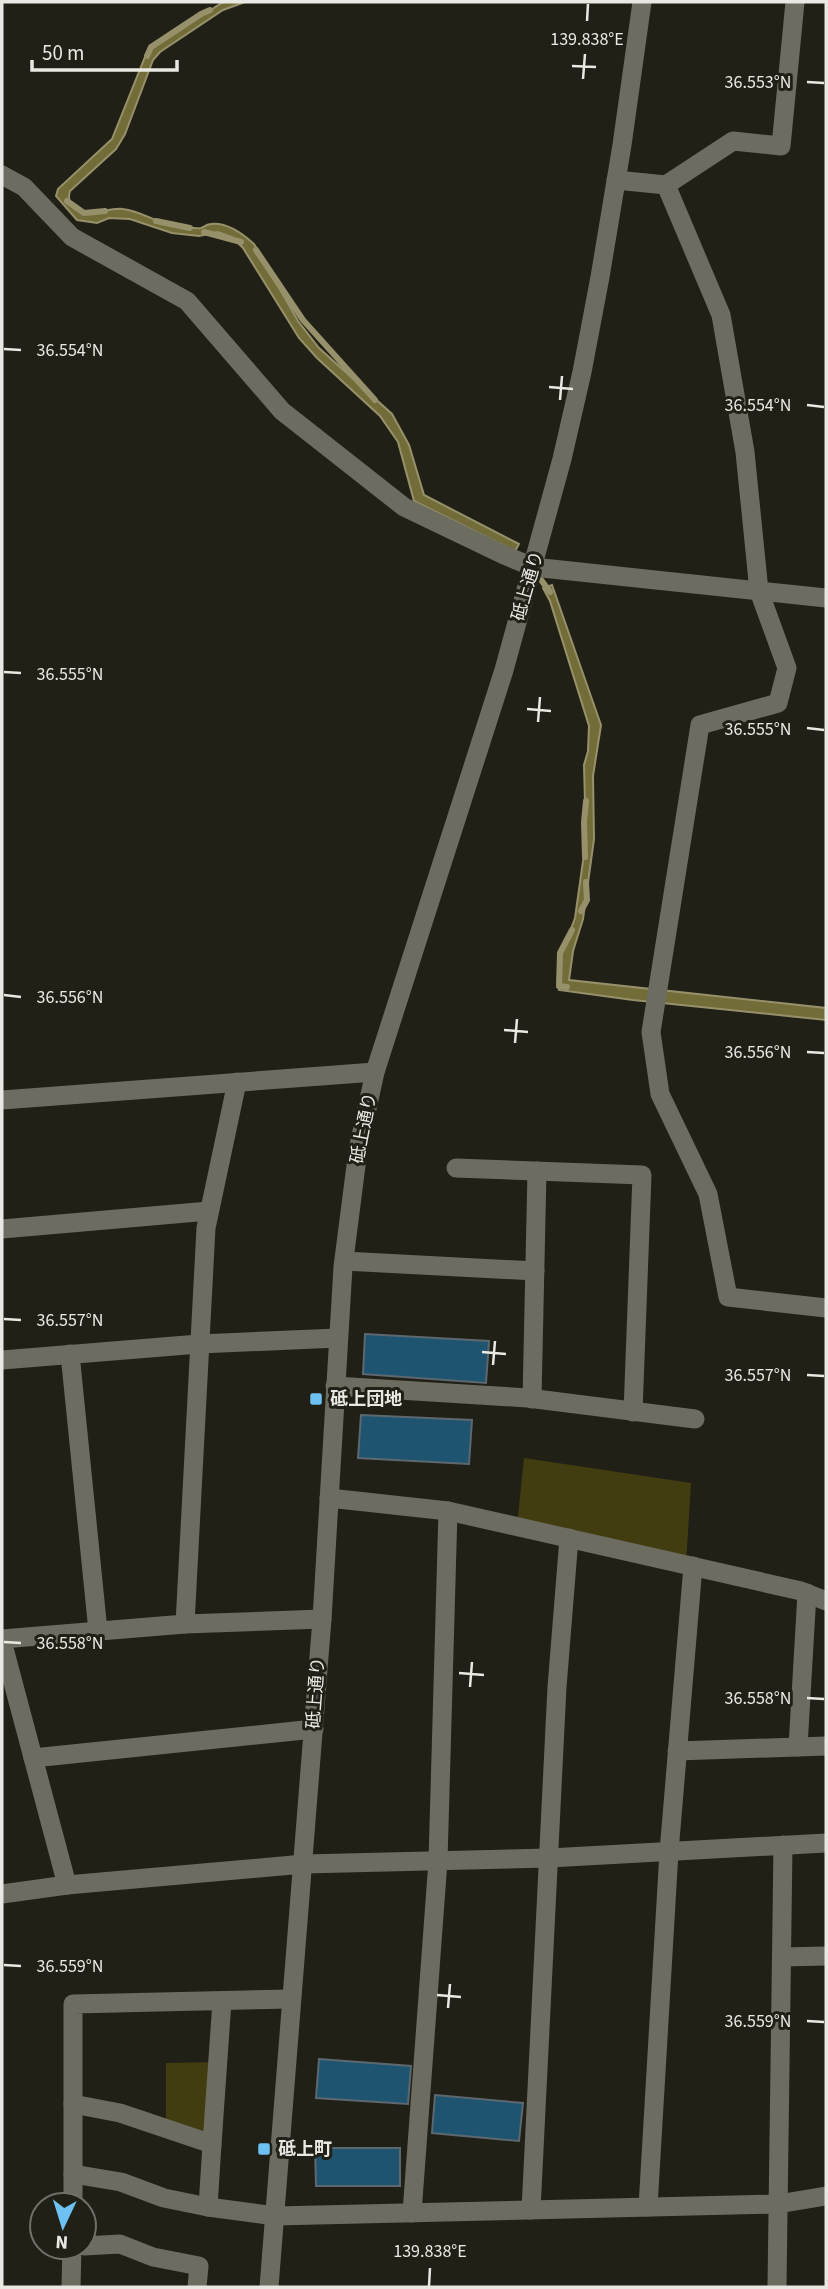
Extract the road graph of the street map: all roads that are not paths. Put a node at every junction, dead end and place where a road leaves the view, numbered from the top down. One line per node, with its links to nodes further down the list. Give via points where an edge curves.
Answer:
1 (642, 2): 4 (street, 砥上通り)
2 (795, 2): 5 (street, via 781,146 733,141)
3 (2, 175): 6 (street, via 24,187 72,237 187,301 282,411 404,507)
4 (617, 180): 5 (street); 6 (street, 砥上通り, via 582,372)
5 (666, 185): 7 (street, via 721,315 745,452)
6 (533, 567): 7 (street); 9 (street, 砥上通り)
7 (759, 591): 8 (street); 18 (street, via 787,668 778,703 700,725 651,1032 660,1094 708,1194 728,1297)
8 (826, 598)
9 (375, 1072): 10 (street); 16 (street, 砥上通り, via 358,1150)
10 (237, 1082): 11 (street); 14 (street)
11 (2, 1100)
12 (456, 1168): 13 (street)
13 (537, 1171): 17 (street); 25 (street, via 642,1175)
14 (209, 1211): 15 (street); 20 (street)
15 (2, 1229)
16 (344, 1261): 17 (street); 19 (street, 砥上通り)
17 (535, 1271): 24 (street)
18 (826, 1308)
19 (338, 1338): 20 (street); 23 (street, 砥上通り)
20 (199, 1345): 21 (street); 34 (street)
21 (70, 1354): 22 (street); 35 (street)
22 (2, 1360)
23 (335, 1386): 24 (street); 27 (street, 砥上通り)
24 (532, 1399): 25 (street)
25 (633, 1412): 26 (street)
26 (695, 1419)
27 (329, 1498): 28 (street); 33 (street, 砥上通り)
28 (448, 1510): 29 (street); 46 (street)
29 (569, 1538): 30 (street); 45 (street)
30 (693, 1566): 31 (street); 40 (street)
31 (807, 1593): 32 (street); 39 (street)
32 (826, 1601)
33 (322, 1619): 34 (street); 37 (street, 砥上通り)
34 (185, 1624): 35 (street)
35 (98, 1631): 36 (street)
36 (2, 1640): 41 (street)
37 (314, 1729): 41 (street); 47 (street, 砥上通り)
38 (826, 1746): 39 (street)
39 (798, 1747): 40 (street)
40 (677, 1751): 44 (street)
41 (33, 1758): 48 (street)
42 (826, 1843): 43 (street)
43 (783, 1845): 44 (street); 51 (street)
44 (669, 1852): 45 (street); 61 (street)
45 (550, 1858): 46 (street); 62 (street)
46 (438, 1861): 47 (street); 63 (street)
47 (304, 1864): 48 (street); 52 (street, 砥上通り)
48 (67, 1885): 49 (street)
49 (2, 1894)
50 (826, 1956): 51 (street)
51 (782, 1957): 59 (street)
52 (291, 1999): 53 (street); 64 (street, 砥上通り)
53 (222, 2001): 54 (street, via 73,2004); 55 (street)
54 (73, 2104): 55 (street, via 120,2113); 56 (street)
55 (212, 2144): 60 (street)
56 (73, 2174): 57 (street); 60 (street, via 121,2182 164,2198)
57 (73, 2191)
58 (826, 2196): 59 (street)
59 (778, 2204): 61 (street); 70 (street)
60 (208, 2207): 64 (street)
61 (648, 2207): 62 (street)
62 (531, 2210): 63 (street)
63 (412, 2213): 64 (street)
64 (275, 2216): 69 (street, 砥上通り)
65 (98, 2245): 68 (street, via 120,2244 153,2257 200,2266)
66 (72, 2261): 67 (street)
67 (71, 2287)
68 (197, 2287)
69 (269, 2287)
70 (777, 2287)

